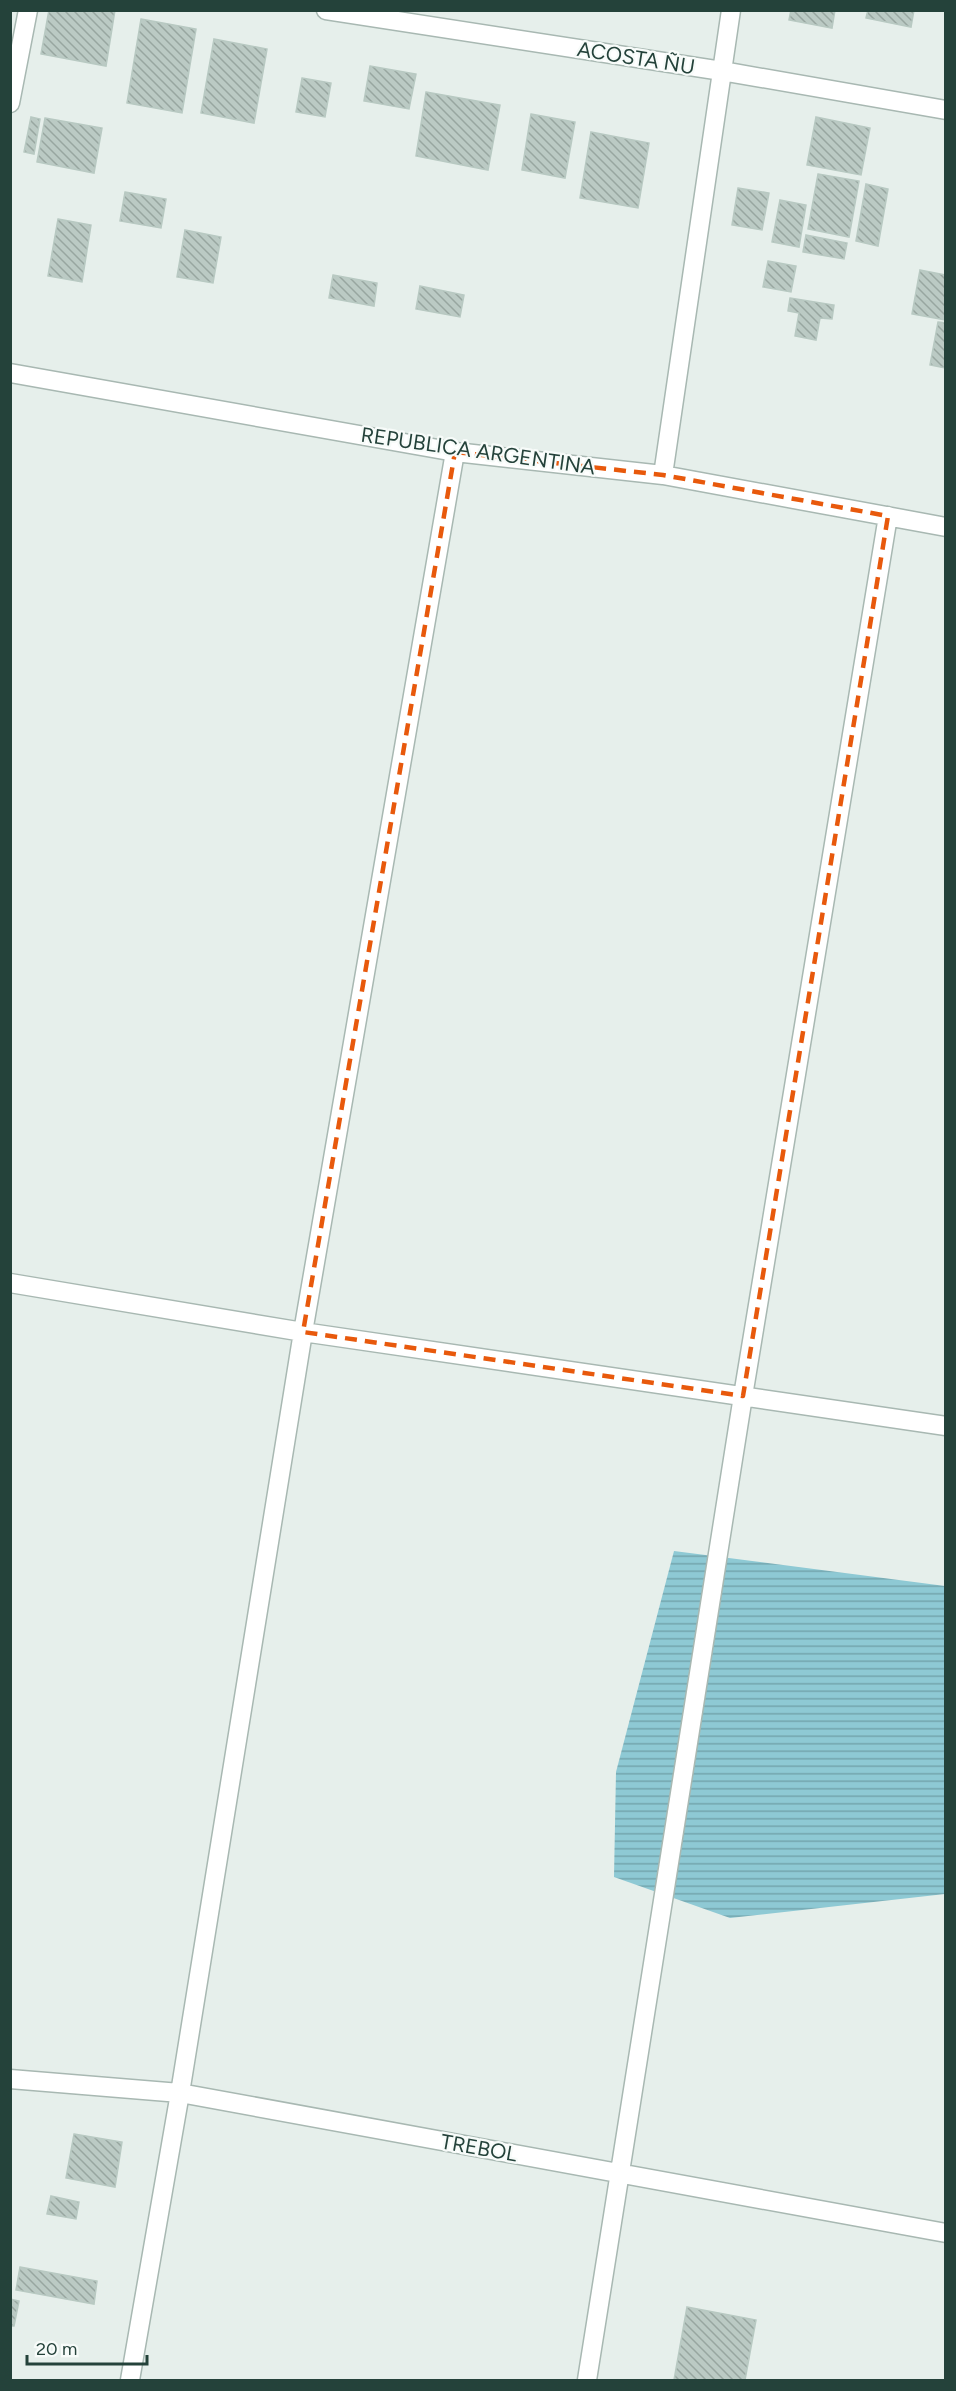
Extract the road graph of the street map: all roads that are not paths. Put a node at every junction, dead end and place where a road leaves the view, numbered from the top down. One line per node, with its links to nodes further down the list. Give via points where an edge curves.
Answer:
1 (28, 10): 5 (street)
2 (326, 10): 4 (street, ACOSTA ÑU)
3 (731, 10): 4 (street)
4 (722, 71): 6 (street, ACOSTA ÑU); 9 (street)
5 (10, 103)
6 (945, 110)
7 (10, 373): 8 (street, REPUBLICA ARGENTINA)
8 (454, 452): 9 (street, REPUBLICA ARGENTINA); 13 (street)
9 (663, 475): 10 (street, REPUBLICA ARGENTINA)
10 (888, 516): 11 (street, REPUBLICA ARGENTINA); 14 (street)
11 (945, 527)
12 (10, 1283): 13 (street)
13 (303, 1332): 14 (street); 17 (street)
14 (743, 1396): 15 (street); 18 (street)
15 (945, 1426)
16 (10, 2079): 17 (street, TREBOL)
17 (180, 2093): 18 (street, TREBOL); 20 (street)
18 (620, 2173): 19 (street, TREBOL); 21 (street)
19 (945, 2233)
20 (130, 2380)
21 (587, 2380)

